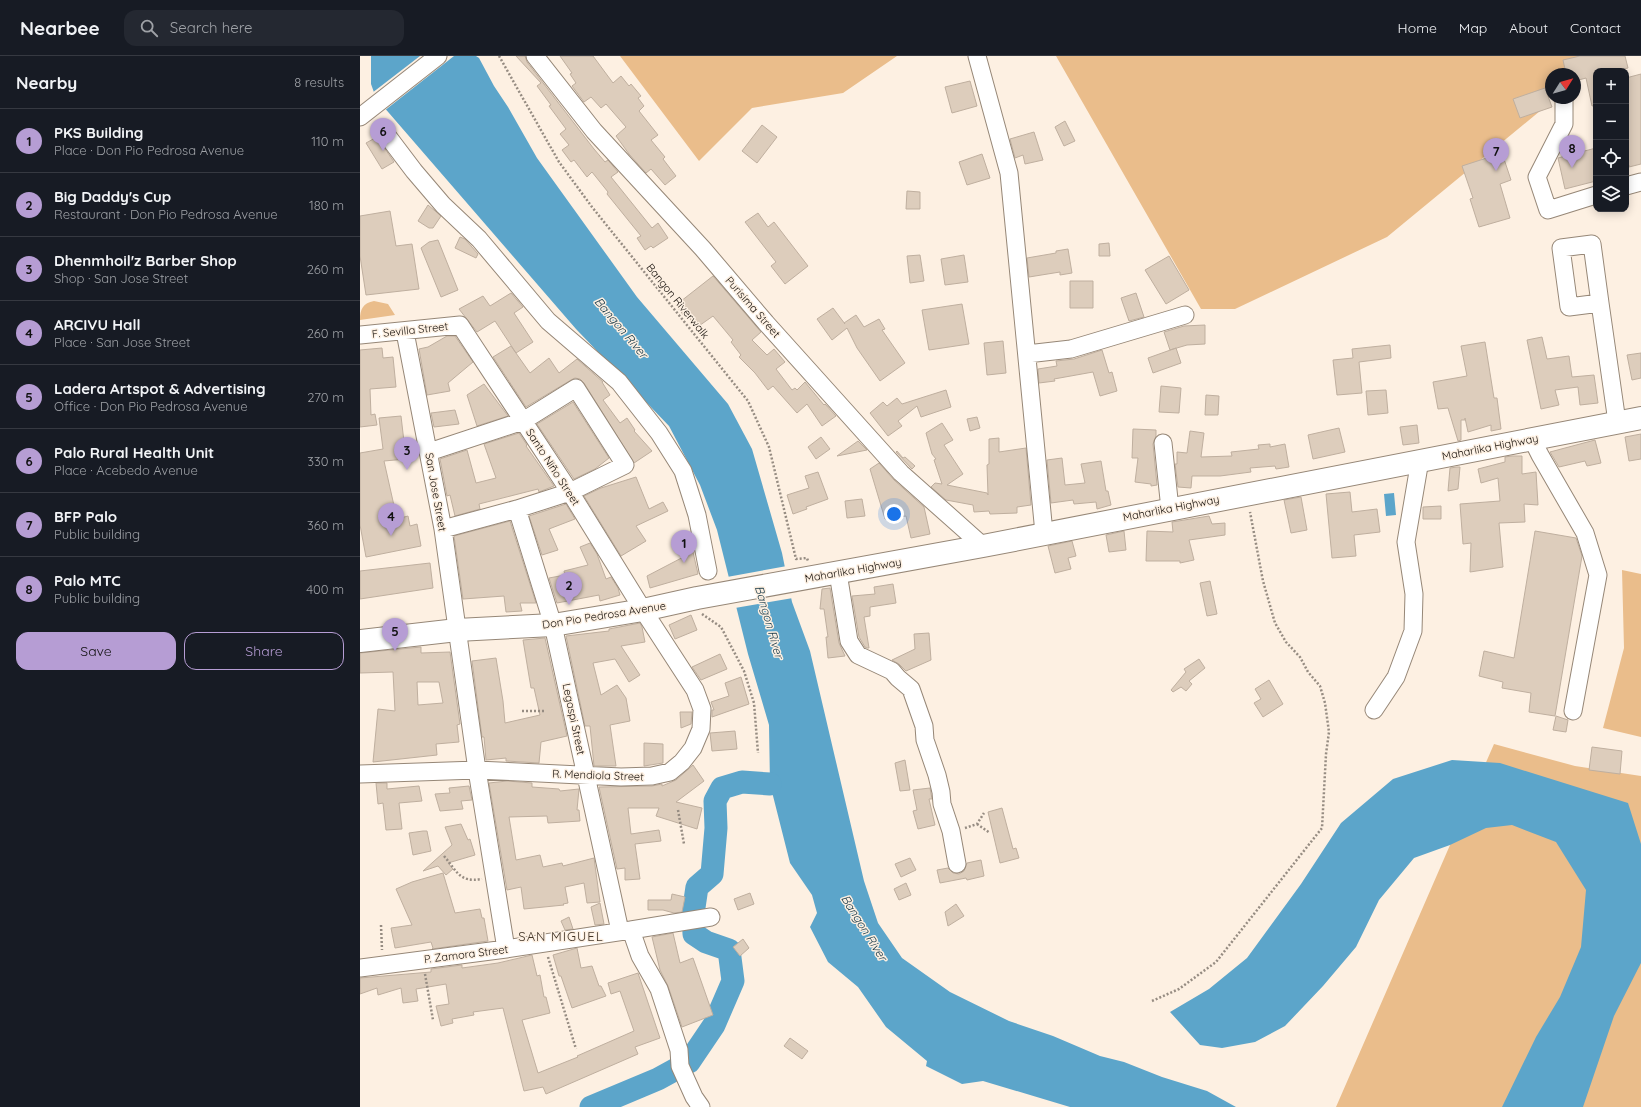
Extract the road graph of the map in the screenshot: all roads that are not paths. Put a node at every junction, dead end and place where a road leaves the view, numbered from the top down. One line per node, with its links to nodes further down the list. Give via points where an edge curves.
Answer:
1 (438, 56): 5 (street)
2 (535, 56): 28 (street, Purisima Street, via 594,131 703,249 901,473)
3 (977, 56): 15 (street, via 1009,173)
4 (1564, 104): 9 (street, via 1564,124 1537,177 1548,210)
5 (360, 116)
6 (386, 134): 29 (street, via 443,205 479,239 548,321 619,382 659,433 683,471 697,514)
7 (1641, 182): 8 (street)
8 (1629, 185)
9 (1593, 196)
10 (1600, 303): 18 (street)
11 (1185, 315): 15 (street, via 1072,349)
12 (460, 325): 13 (street, F. Sevilla Street); 17 (street, Santo Niño Street)
13 (405, 332): 14 (street, F. Sevilla Street); 21 (street, San Jose Street)
14 (360, 335)
15 (1027, 354): 27 (street)
16 (1641, 418): 18 (highway, Maharlika Highway)
17 (523, 421): 21 (street); 23 (street, Santo Niño Street); 23 (street, via 576,388 625,465)
18 (1617, 422): 19 (highway, Maharlika Highway)
19 (1532, 439): 22 (highway, Maharlika Highway); 38 (street, via 1585,533 1598,575)
20 (1163, 443): 25 (street)
21 (429, 452): 26 (street, San Jose Street)
22 (1420, 460): 25 (highway, Maharlika Highway); 37 (street, via 1406,542 1414,594 1413,631 1396,677)
23 (570, 492): 24 (street); 32 (street, Santo Niño Street)
24 (517, 509): 26 (street); 33 (street, Legaspi Street)
25 (1170, 509): 27 (highway, Maharlika Highway)
26 (443, 529): 35 (street, San Jose Street)
27 (1044, 533): 28 (highway, Maharlika Highway)
28 (983, 546): 30 (highway, Maharlika Highway)
29 (708, 571)
30 (838, 573): 31 (highway, Maharlika Highway, via 809,570); 42 (street, via 849,641 858,655 892,671 911,689 942,792 942,804)
31 (699, 598): 32 (highway, Don Pio Pedrosa Avenue)
32 (643, 610): 33 (highway, Don Pio Pedrosa Avenue); 41 (street, R. Mendiola Street, via 696,690 702,709 701,729 693,748 670,772 652,776)
33 (553, 625): 35 (highway, Don Pio Pedrosa Avenue); 41 (street, Legaspi Street)
34 (360, 627): 35 (highway, Don Pio Pedrosa Avenue)
35 (457, 630): 36 (highway, Don Pio Pedrosa Avenue); 39 (street, San Jose Street)
36 (360, 641)
37 (1374, 710)
38 (1572, 712)
39 (477, 770): 40 (street, R. Mendiola Street); 41 (street, R. Mendiola Street); 45 (street, San Jose Street)
40 (360, 774)
41 (586, 775): 44 (street, Legaspi Street)
42 (957, 864)
43 (711, 917): 44 (street, P. Zamora Street)
44 (625, 931): 45 (street, P. Zamora Street); 47 (street, Legaspi Street, via 658,989 679,1050 680,1066)
45 (506, 949): 46 (street, P. Zamora Street)
46 (360, 968)
47 (701, 1107)

